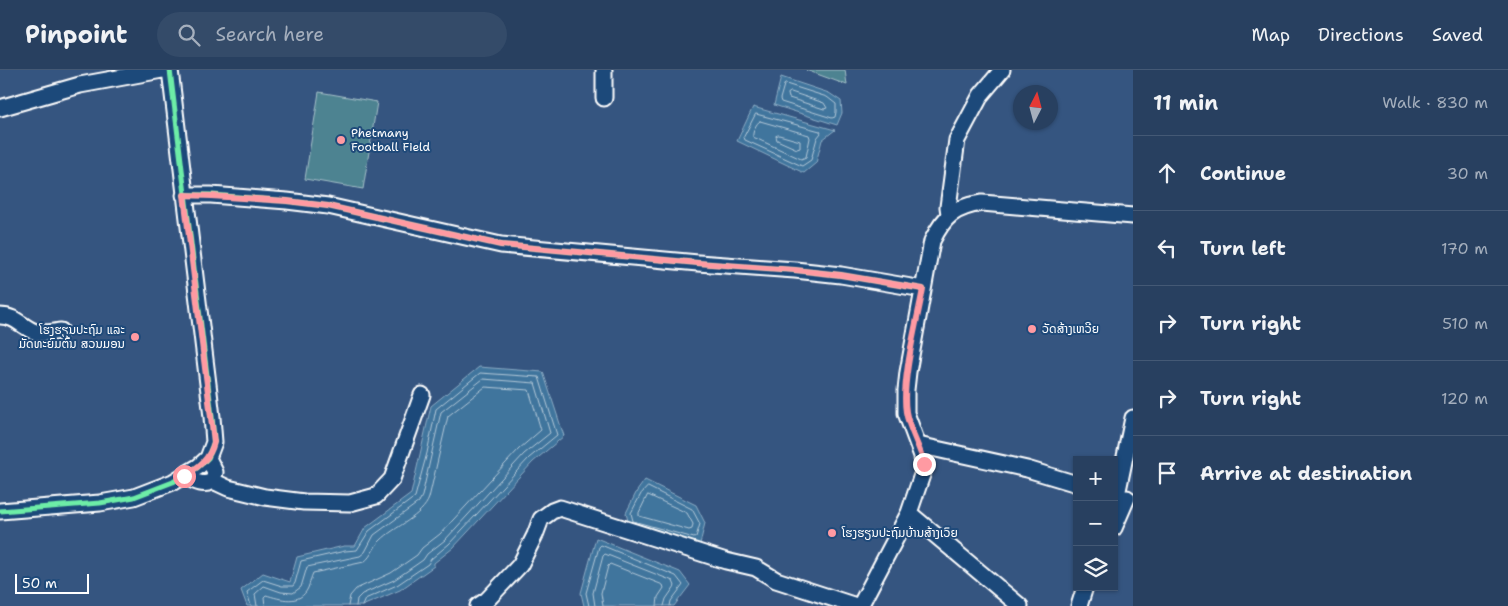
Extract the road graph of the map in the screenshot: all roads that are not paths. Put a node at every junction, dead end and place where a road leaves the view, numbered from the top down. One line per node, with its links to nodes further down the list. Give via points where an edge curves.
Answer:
1 (162, 70): 6 (street, via 80,85)
2 (170, 70): 7 (street)
3 (604, 70): 5 (street)
4 (1002, 70): 8 (street, via 981,95 957,140)
5 (604, 98)
6 (0, 108)
7 (184, 195): 10 (street, via 328,206 511,246 795,270); 16 (street, via 214,442)
8 (949, 214): 9 (street, via 982,203); 10 (street, via 932,241)
9 (1133, 216)
10 (923, 289): 15 (street, via 906,390 906,413)
11 (0, 316): 12 (street, via 13,318 33,331)
12 (61, 331)
13 (422, 395): 18 (street, via 392,479 376,496 350,503 304,502 266,497)
14 (1133, 418): 20 (street)
15 (918, 445): 19 (street, via 1027,469); 22 (street, via 923,472)
16 (208, 458): 17 (street); 18 (street, via 215,472)
17 (184, 476): 18 (street, via 199,483); 21 (street, via 134,498)
18 (213, 481)
19 (1073, 483)
20 (1123, 497): 23 (street)
21 (0, 511)
22 (909, 513): 27 (street); 28 (street)
23 (1118, 514)
24 (1084, 591): 29 (street)
25 (478, 606): 26 (street, via 520,566 541,519 560,508 756,568 776,580)
26 (856, 606)
27 (860, 606)
28 (1020, 606)
29 (1078, 606)

